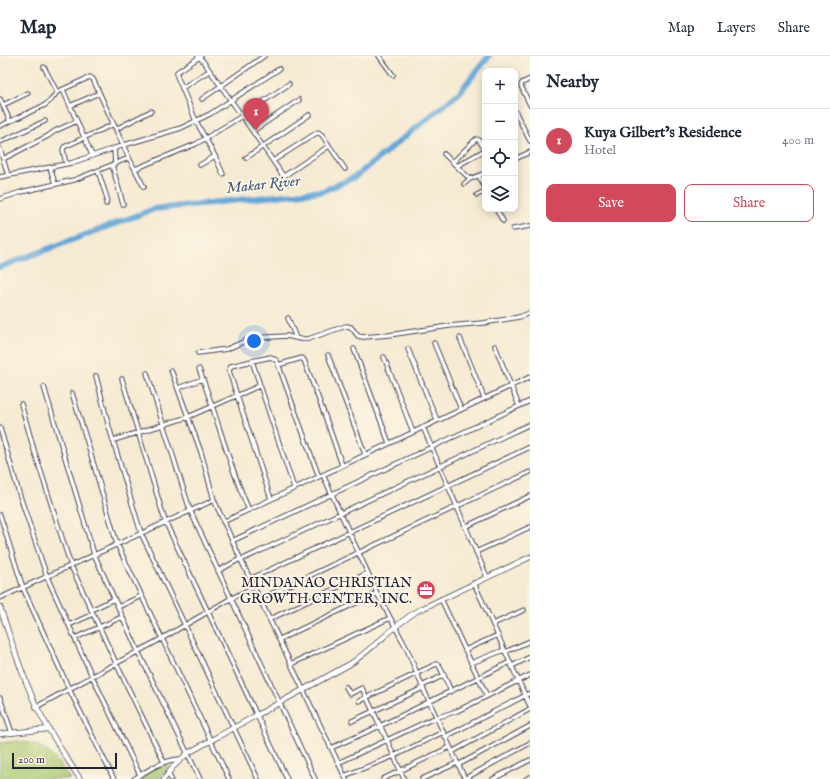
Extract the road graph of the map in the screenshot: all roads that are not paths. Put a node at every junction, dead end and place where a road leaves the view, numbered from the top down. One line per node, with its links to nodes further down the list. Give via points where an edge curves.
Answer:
1 (200, 56): 6 (street); 11 (street, via 177,73)
2 (264, 56): 10 (street)
3 (379, 56): 7 (street)
4 (44, 67): 13 (street)
5 (279, 69): 18 (street)
6 (209, 71): 10 (street); 11 (street)
7 (393, 75)
8 (530, 79): 21 (street, via 521,85)
9 (289, 84): 25 (street)
10 (221, 86): 16 (street); 18 (street)
11 (182, 88): 30 (street)
12 (63, 90): 13 (street); 15 (street, via 90,78 93,79); 22 (street)
13 (57, 92): 27 (street, via 48,103)
14 (28, 93): 20 (street)
15 (99, 93): 22 (street); 31 (street)
16 (202, 99)
17 (0, 100): 20 (street)
18 (232, 100): 25 (street); 30 (street)
19 (299, 100): 34 (street)
20 (3, 105): 27 (street)
21 (530, 105)
22 (70, 106): 29 (street)
23 (151, 111): 33 (street)
24 (309, 115): 41 (street)
25 (242, 116): 34 (street); 36 (street)
26 (518, 119): 37 (street)
27 (10, 121): 32 (street)
28 (45, 121): 38 (street)
29 (77, 121): 35 (street); 53 (street)
30 (196, 121): 36 (street); 39 (street)
31 (114, 124): 33 (street); 35 (street)
32 (0, 126)
33 (116, 129): 39 (street)
34 (253, 131): 41 (street)
35 (85, 138): 48 (street); 56 (street, via 64,147)
36 (206, 140): 49 (street); 62 (street)
37 (530, 141)
38 (0, 142)
39 (124, 145): 43 (street); 50 (street)
40 (482, 145): 55 (street, via 476,139)
41 (263, 146): 51 (street); 54 (street)
42 (329, 146): 54 (street, via 317,132); 61 (street); 67 (street)
43 (114, 148): 48 (street); 57 (street)
44 (0, 149): 53 (street)
45 (482, 152): 59 (street)
46 (530, 152): 52 (street)
47 (444, 154): 55 (street)
48 (92, 155): 56 (street)
49 (215, 156): 58 (street); 64 (street)
50 (130, 158): 57 (street); 62 (street)
51 (246, 158)
52 (518, 158)
53 (3, 159): 66 (street)
54 (274, 161): 67 (street)
55 (453, 162): 59 (street)
56 (66, 164): 60 (street)
57 (114, 164): 63 (street); 80 (street)
58 (200, 165)
59 (457, 166): 70 (street)
60 (50, 167): 66 (street); 72 (street)
61 (345, 168)
62 (135, 169): 75 (street)
63 (98, 170): 72 (street, via 74,180); 79 (street, via 107,198)
64 (223, 174)
65 (482, 174): 68 (street)
66 (8, 175): 69 (street)
67 (284, 176): 73 (street)
68 (479, 176): 70 (street); 71 (street)
69 (0, 177)
70 (470, 179): 74 (street)
71 (482, 182)
72 (55, 184): 78 (street)
73 (288, 184)
74 (464, 184)
75 (144, 187)
76 (482, 191): 77 (street)
77 (477, 194)
78 (0, 199)
79 (106, 204)
80 (123, 204)
81 (498, 212): 82 (street)
82 (503, 221)
83 (530, 226): 84 (street)
84 (513, 229)
85 (530, 313): 87 (street, via 483,323 389,335 358,336 351,327 346,326 308,339)
86 (288, 318): 87 (street)
87 (296, 338): 93 (street, via 252,338 227,349)
88 (460, 338): 111 (street)
89 (434, 343): 116 (street)
90 (495, 346): 106 (street)
91 (354, 349): 126 (street)
92 (408, 349): 118 (street)
93 (198, 353)
94 (328, 354): 129 (street)
95 (384, 357): 124 (street)
96 (252, 361): 97 (street, via 272,357); 105 (street); 110 (street, via 230,366 228,369)
97 (278, 364): 130 (street, via 302,358 304,360); 133 (street)
98 (199, 369): 104 (street)
99 (171, 370): 108 (street)
100 (147, 373): 120 (street)
101 (96, 376): 125 (street)
102 (530, 377): 106 (street)
103 (122, 379): 123 (street)
104 (203, 379): 108 (street); 115 (street)
105 (259, 386): 110 (street); 135 (street)
106 (511, 386): 111 (street); 114 (street)
107 (44, 387): 155 (street)
108 (178, 388): 117 (street)
109 (72, 393): 152 (street)
110 (237, 395): 115 (street); 138 (street)
111 (484, 398): 116 (street)
112 (530, 401): 114 (street)
113 (21, 404): 158 (street)
114 (519, 406): 127 (street)
115 (213, 407): 117 (street); 142 (street, via 236,480)
116 (460, 409): 118 (street)
117 (188, 417): 120 (street); 139 (street)
118 (437, 420): 121 (street)
119 (530, 424): 131 (street)
120 (162, 425): 123 (street); 141 (street)
121 (423, 427): 124 (street); 127 (street)
122 (0, 428): 161 (street)
123 (138, 432): 125 (street); 145 (street)
124 (413, 432): 126 (street)
125 (114, 440): 150 (street)
126 (389, 443): 129 (street)
127 (431, 447): 131 (street); 136 (street)
128 (530, 447): 134 (street)
129 (365, 454): 130 (street)
130 (342, 465): 133 (street)
131 (440, 467): 134 (street); 143 (street)
132 (530, 472): 140 (street)
133 (321, 476): 135 (street); 136 (street)
134 (447, 486): 140 (street); 149 (street)
135 (294, 488): 138 (street)
136 (332, 494): 143 (street); 151 (street)
137 (530, 496): 148 (street)
138 (271, 499): 142 (street)
139 (214, 500): 141 (street); 146 (street)
140 (456, 506): 148 (street); 153 (street)
141 (190, 510): 145 (street); 159 (street)
142 (249, 510): 146 (street)
143 (340, 513): 149 (street); 157 (street)
144 (0, 515): 166 (street)
145 (165, 521): 150 (street); 178 (street)
146 (223, 522): 151 (street)
147 (530, 527): 154 (street)
148 (465, 528): 154 (street)
149 (349, 532): 153 (street); 163 (street)
150 (140, 533): 152 (street); 182 (street)
151 (232, 541): 157 (street)
152 (117, 544): 155 (street); 168 (street)
153 (358, 552): 160 (street); 172 (street)
154 (476, 552): 162 (street)
155 (94, 554): 158 (street); 170 (street)
156 (530, 557): 162 (main road)
157 (241, 559): 159 (street); 163 (street)
158 (71, 566): 161 (street); 177 (street)
159 (218, 571): 171 (street)
160 (368, 573): 167 (street); 181 (street)
161 (47, 577): 166 (street); 184 (street)
162 (487, 577): 164 (main road)
163 (250, 579): 165 (street)
164 (474, 583): 173 (main road); 183 (street)
165 (254, 587): 171 (street); 172 (street)
166 (23, 588): 169 (street); 208 (street)
167 (377, 593): 180 (street); 190 (street)
168 (141, 596): 175 (street); 189 (street)
169 (0, 598)
170 (114, 599): 175 (street); 177 (street)
171 (230, 599): 178 (street); 218 (street)
172 (260, 599): 181 (street)
173 (441, 599): 186 (main road, via 417,611); 192 (street)
174 (0, 607): 220 (main road)
175 (118, 607): 179 (street)
176 (524, 610): 183 (street)
177 (92, 612): 184 (street); 185 (street)
178 (207, 612): 182 (street); 223 (street)
179 (122, 617): 185 (street); 193 (street)
180 (390, 618): 186 (street); 198 (street)
181 (270, 619): 190 (street)
182 (185, 624): 189 (street); 228 (street)
183 (493, 624): 187 (street)
184 (69, 625): 188 (street)
185 (99, 627): 188 (street); 196 (street)
186 (395, 627): 200 (street); 209 (main road, via 357,659)
187 (498, 636): 192 (street); 194 (street)
188 (75, 638): 202 (street)
189 (161, 639): 193 (street); 235 (street)
190 (280, 639): 198 (street)
191 (530, 642): 194 (street)
192 (465, 650): 197 (street)
193 (138, 651): 196 (street); 240 (street)
194 (505, 651): 197 (street); 199 (street)
195 (530, 657): 199 (street)
196 (116, 663): 202 (street); 244 (street)
197 (471, 663): 204 (street)
198 (291, 664): 209 (street)
199 (511, 664): 204 (street); 205 (street)
200 (416, 673): 203 (street, via 436,664); 207 (street); 214 (street)
201 (530, 675): 205 (street)
202 (92, 676): 208 (street); 249 (street)
203 (444, 676): 207 (street); 210 (street)
204 (478, 677): 210 (street); 212 (street)
205 (519, 681): 212 (street); 213 (street)
206 (346, 687): 214 (street, via 350,694 362,688)
207 (422, 687): 217 (street); 222 (street)
208 (69, 689): 220 (street); 253 (street)
209 (304, 689): 218 (main road); 238 (street)
210 (451, 691): 217 (street)
211 (530, 693): 213 (street)
212 (487, 696): 224 (street)
213 (525, 696): 219 (street); 233 (street)
214 (366, 697): 216 (street); 222 (street)
215 (0, 698): 231 (street)
216 (359, 701)
217 (429, 702): 224 (street); 226 (street)
218 (280, 703): 223 (main road); 261 (street)
219 (530, 706)
220 (36, 707): 229 (main road)
221 (530, 709): 239 (street)
222 (373, 711): 225 (street); 226 (street)
223 (257, 715): 228 (main road); 260 (street)
224 (437, 718): 230 (street); 234 (street)
225 (352, 721)
226 (380, 726): 234 (street); 238 (street)
227 (530, 726): 246 (street)
228 (234, 728): 235 (main road); 259 (street)
229 (49, 730): 231 (main road); 252 (main road)
230 (443, 732): 233 (street); 241 (street)
231 (12, 733): 232 (main road)
232 (0, 734)
233 (445, 737): 237 (street)
234 (387, 740): 241 (street); 245 (street)
235 (211, 741): 240 (main road); 258 (street)
236 (530, 743): 265 (street)
237 (450, 747): 239 (street); 247 (street)
238 (331, 748): 245 (street)
239 (452, 752): 246 (street)
240 (188, 753): 242 (main road); 257 (street)
241 (394, 756): 247 (street); 251 (street)
242 (181, 759): 244 (street); 248 (main road)
243 (530, 760): 266 (street)
244 (164, 762): 249 (street)
245 (338, 762): 251 (street)
246 (457, 764): 264 (street); 265 (street)
247 (400, 770): 262 (street); 263 (street)
248 (168, 773): 255 (main road); 256 (street)
249 (140, 775): 254 (street)
250 (530, 777): 267 (street)
251 (345, 778)
252 (80, 779)
253 (114, 779)
254 (134, 779)
255 (164, 779)
256 (171, 779)
257 (200, 779)
258 (229, 779)
259 (258, 779)
260 (287, 779)
261 (315, 779)
262 (383, 779)
263 (404, 779)
264 (422, 779)
265 (464, 779)
266 (493, 779)
267 (526, 779)

